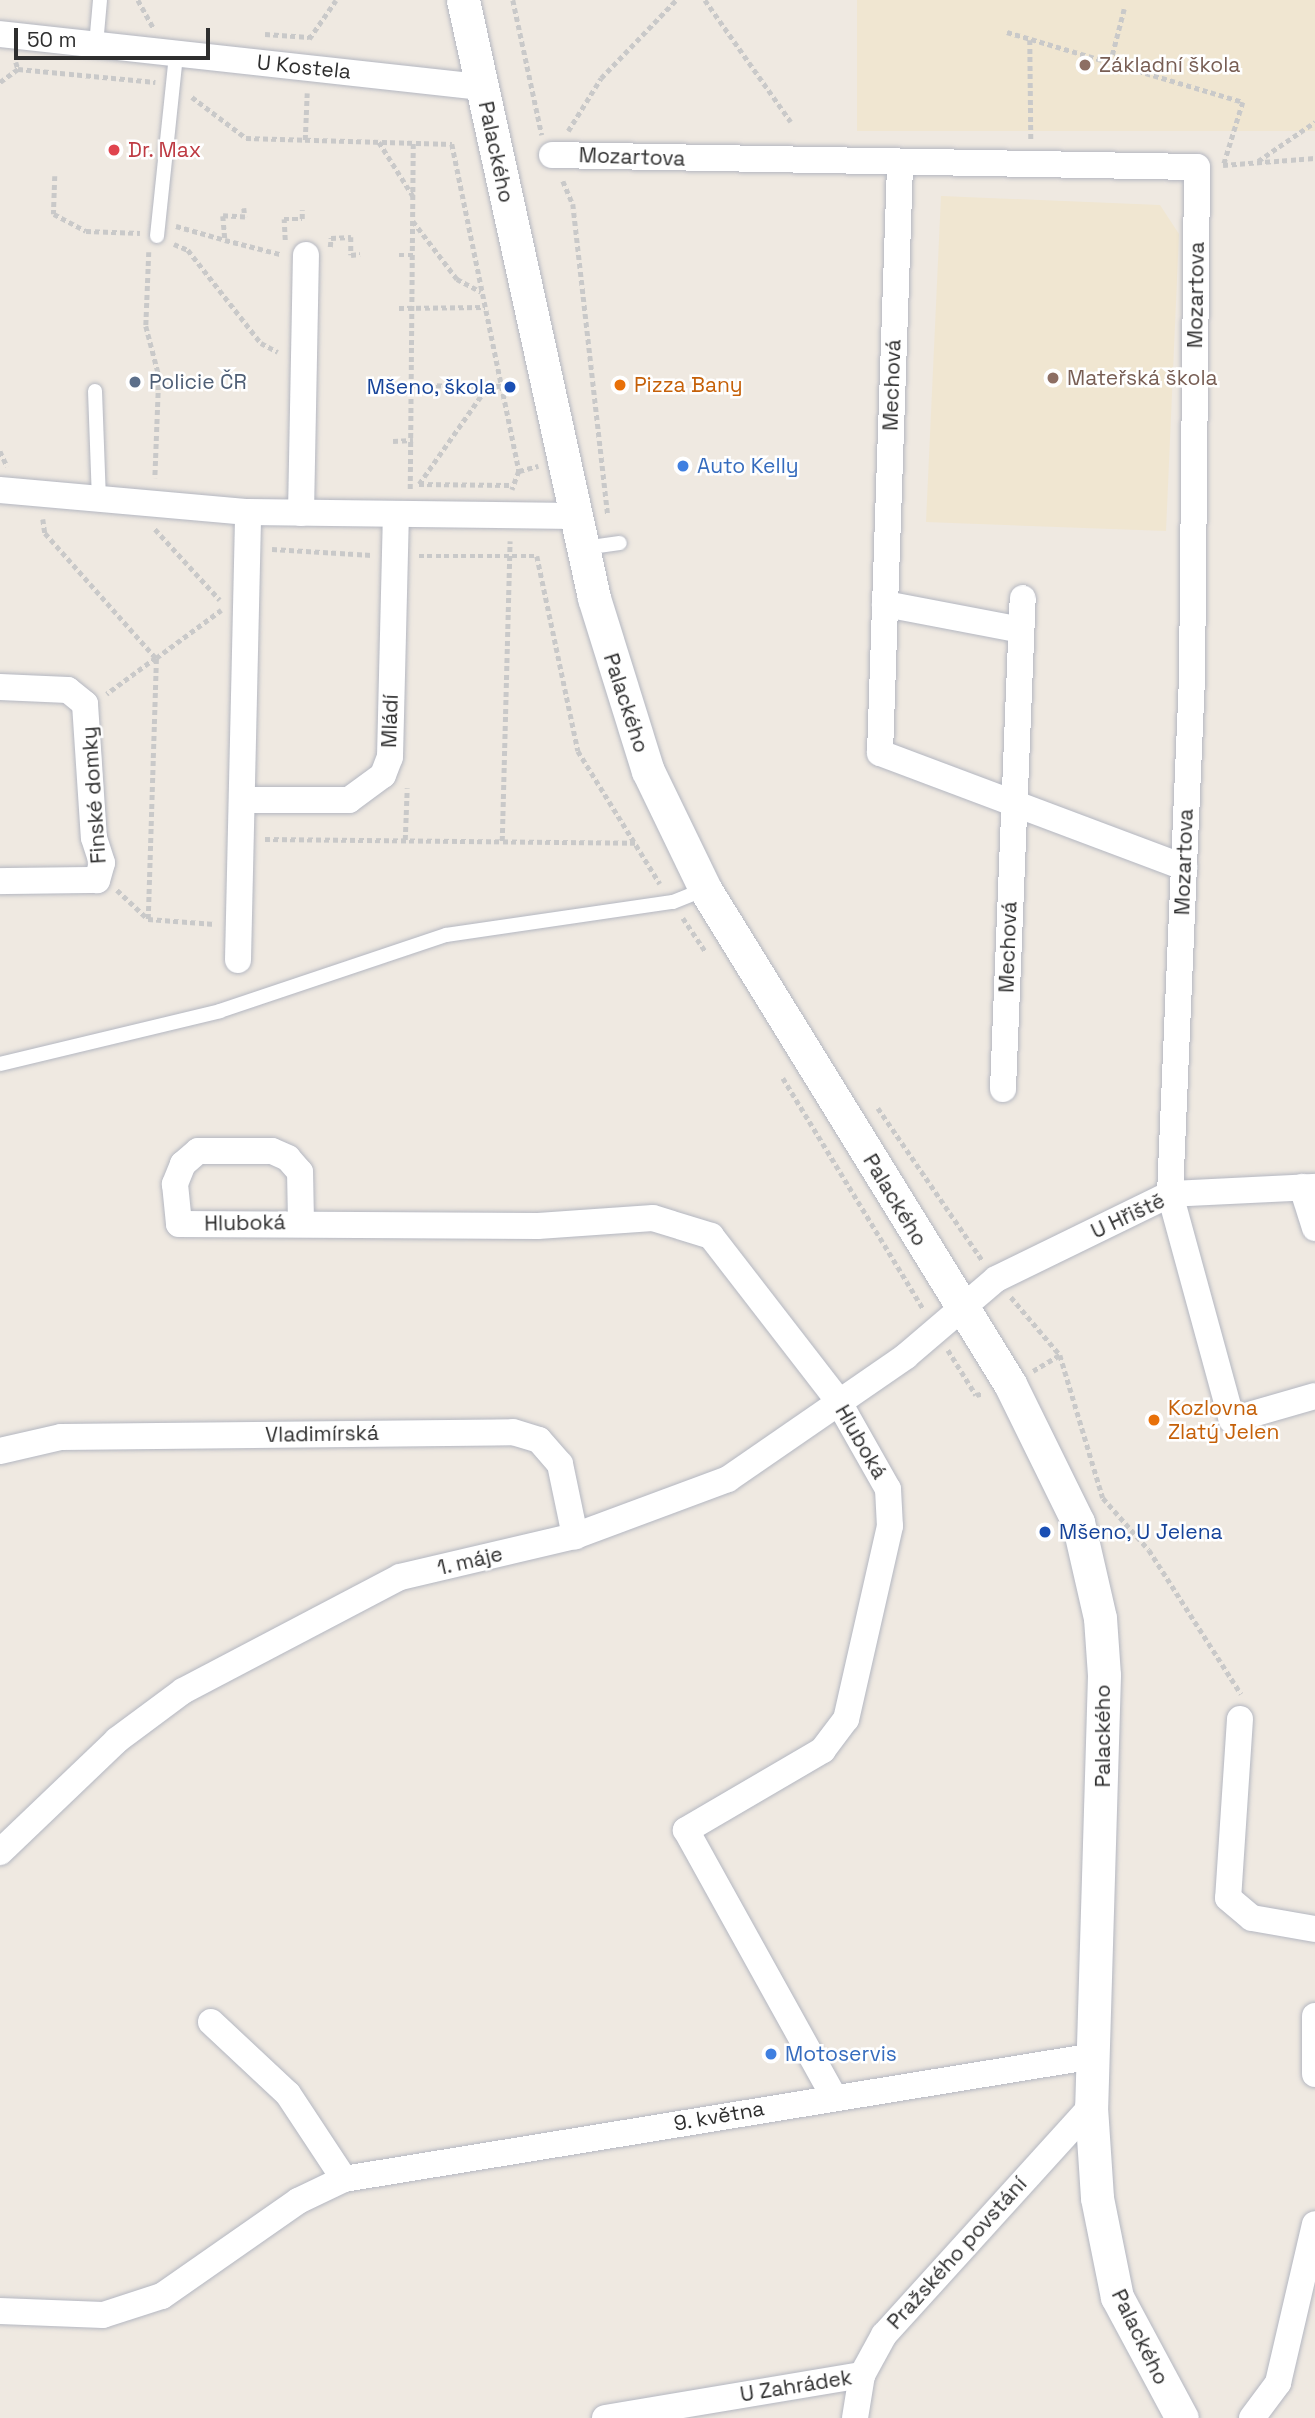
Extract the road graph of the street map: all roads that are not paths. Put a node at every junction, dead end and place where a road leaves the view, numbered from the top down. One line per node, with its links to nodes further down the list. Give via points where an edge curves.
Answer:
1 (100, 0): 4 (lane)
2 (463, 0): 6 (street, Palackého)
3 (5, 41): 4 (street, U Kostela)
4 (96, 45): 5 (street, U Kostela)
5 (176, 54): 6 (street, U Kostela); 9 (lane)
6 (482, 87): 17 (street, Palackého)
7 (552, 155): 8 (street, Mozartova)
8 (900, 166): 19 (street, Mechová); 24 (street, Mozartova, via 1197,167)
9 (158, 229)
10 (295, 255): 16 (street, via 303,366)
11 (95, 391): 13 (lane)
12 (0, 491): 13 (street)
13 (99, 499): 15 (street)
14 (400, 510): 16 (street); 17 (street, via 511,519); 22 (street, Mládí, via 390,757 383,775 349,800)
15 (248, 512): 16 (street); 22 (street)
16 (301, 513)
17 (576, 516): 26 (street, Palackého, via 605,545 644,759)
18 (1023, 598): 20 (street, Mechová)
19 (885, 604): 20 (street); 23 (street, Mechová, via 880,753)
20 (1021, 630): 23 (street, Mechová)
21 (0, 687): 25 (street, Finské domky, via 68,690 87,709 100,869 97,880)
22 (244, 800): 27 (street)
23 (1014, 804): 24 (street, Mechová); 29 (street, Mechová)
24 (1184, 867): 31 (street, Mozartova)
25 (0, 881)
26 (705, 890): 28 (lane, via 673,902 446,935 220,1011); 34 (street, Palackého)
27 (238, 960)
28 (0, 1064)
29 (1003, 1089)
30 (1308, 1187): 31 (street, U Hřiště); 33 (street)
31 (1170, 1194): 34 (street, U Hřiště, via 996,1279); 35 (street, Mozartova, via 1232,1420)
32 (301, 1222): 32 (street, Hluboká, via 300,1172 288,1158 272,1151 198,1151 183,1164 175,1184 179,1224); 36 (street, Hluboká, via 538,1226 653,1219 711,1236)
33 (1315, 1228)
34 (961, 1309): 36 (street, 1. máje, via 906,1356); 44 (street, Palackého, via 1057,1469 1078,1522 1100,1618 1102,1885)
35 (1315, 1396)
36 (837, 1399): 38 (street, 1. máje, via 728,1479); 46 (street, Hluboká, via 888,1489 890,1526 846,1718 823,1750 686,1830)
37 (0, 1451): 38 (street, Vladimírská, via 61,1437 513,1432 539,1440 560,1464)
38 (575, 1536): 40 (street, 1. máje, via 400,1577 183,1691 117,1740)
39 (1240, 1719): 41 (street, via 1228,1898 1252,1918)
40 (0, 1852)
41 (1315, 1928)
42 (1315, 2016): 45 (street)
43 (211, 2022): 48 (street, via 288,2094)
44 (1094, 2056): 46 (street, 9. května); 47 (street, Palackého)
45 (1315, 2074)
46 (834, 2097): 48 (street, 9. května)
47 (1091, 2107): 51 (street, Pražského povstání, via 923,2286); 54 (street, Palackého, via 1097,2198 1117,2297)
48 (344, 2179): 50 (street, 9. května, via 298,2201 162,2296 103,2315)
49 (1315, 2224): 55 (street, via 1278,2383)
50 (0, 2311)
51 (862, 2375): 52 (street, U Zahrádek); 53 (street, Pražského povstání)
52 (605, 2418)
53 (855, 2418)
54 (1182, 2418)
55 (1252, 2418)

